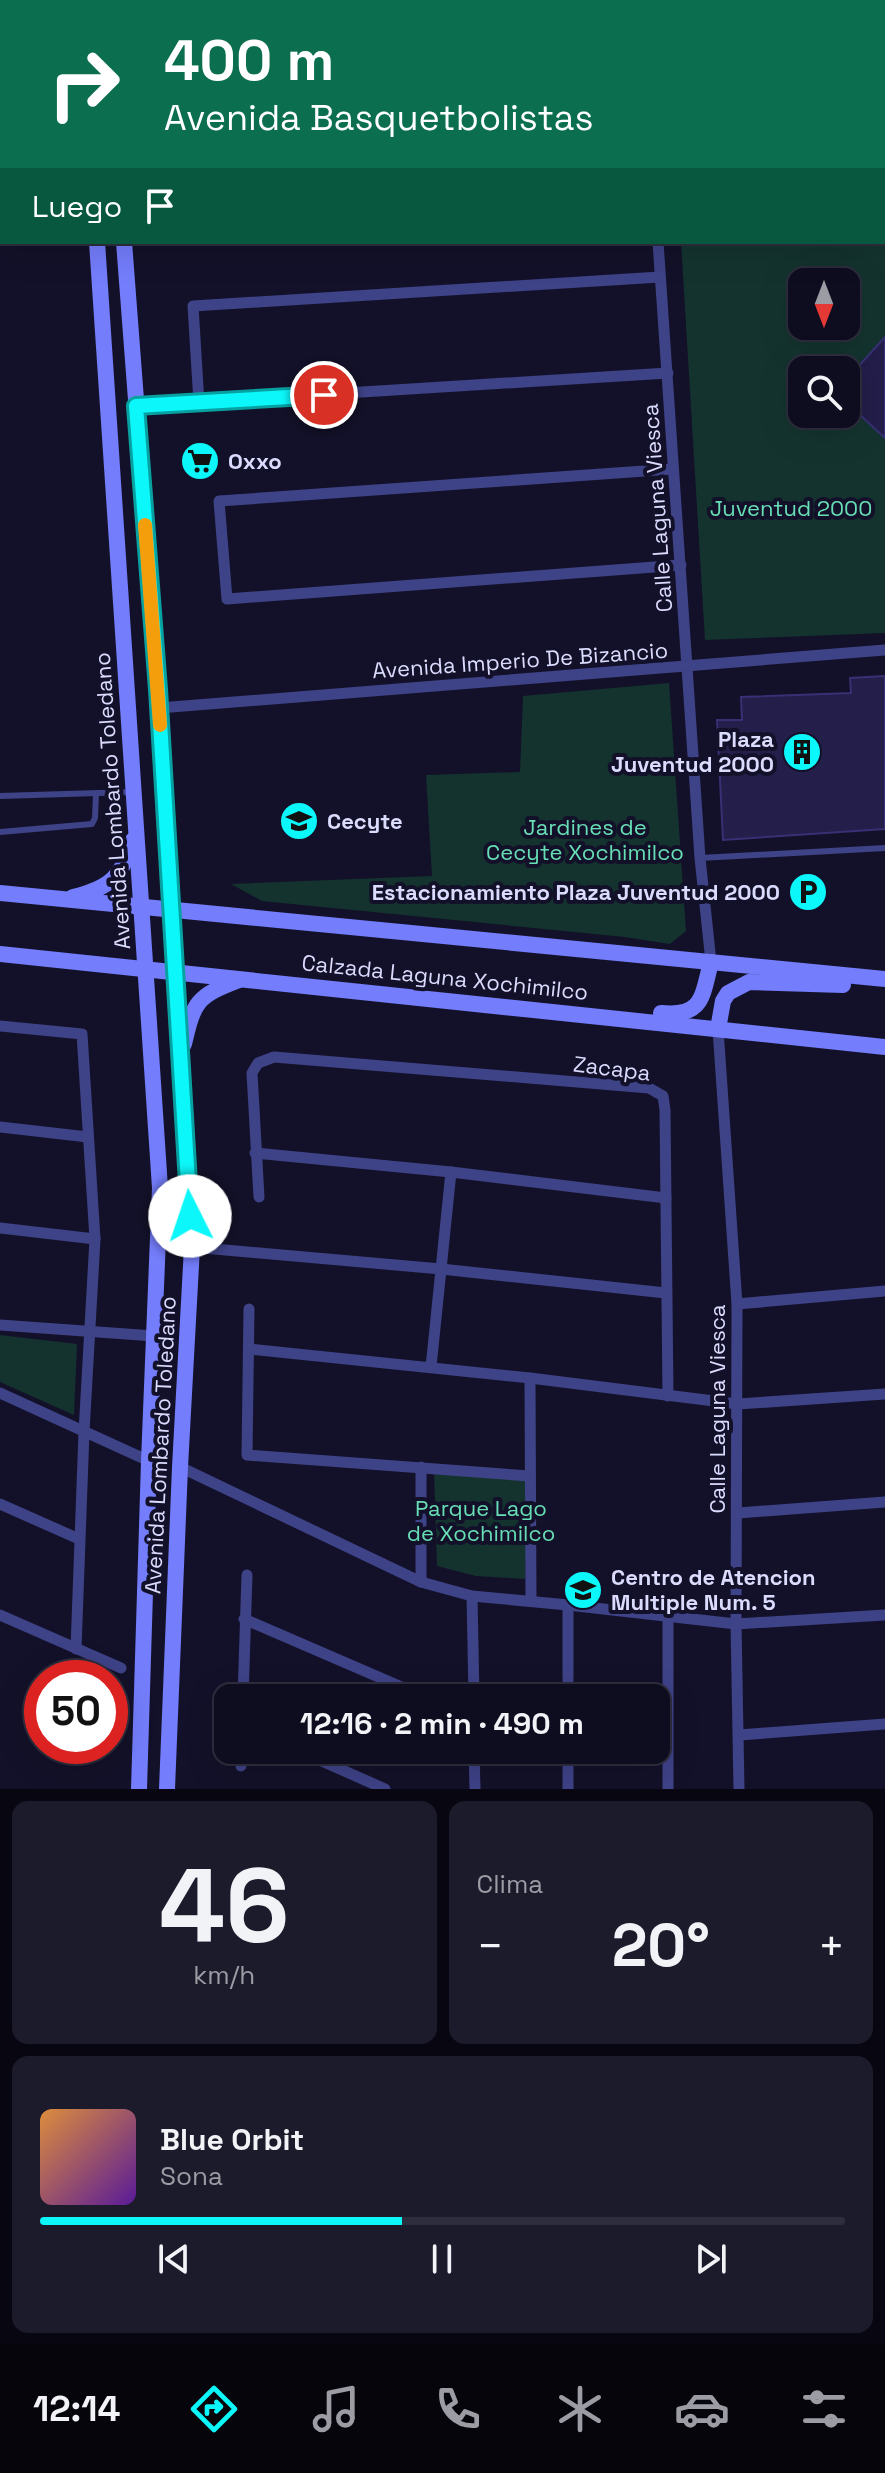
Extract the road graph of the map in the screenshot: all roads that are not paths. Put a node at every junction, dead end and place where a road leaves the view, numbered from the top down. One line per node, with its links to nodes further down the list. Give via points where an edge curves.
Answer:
1 (97, 244): 7 (main road, Avenida Lombardo Toledano)
2 (105, 244): 5 (main road, via 112,257)
3 (124, 244): 5 (main road, Avenida Lombardo Toledano)
4 (658, 244): 6 (street, Calle Laguna Viesca)
5 (125, 262): 9 (main road, Avenida Lombardo Toledano)
6 (660, 277): 8 (street, Calle Laguna Viesca); 10 (street, via 193,306)
7 (102, 325): 9 (main road, via 113,326 122,335); 16 (main road, Avenida Lombardo Toledano)
8 (668, 373): 10 (street); 11 (street, Calle Laguna Viesca)
9 (136, 401): 10 (street); 15 (main road, Avenida Lombardo Toledano)
10 (199, 403)
11 (673, 469): 12 (street, Calle Laguna Viesca); 12 (street, via 219,501 227,599)
12 (681, 565): 14 (street, Calle Laguna Viesca)
13 (885, 650): 14 (street, Avenida Imperio De Bizancio)
14 (687, 668): 15 (street, Avenida Imperio De Bizancio); 22 (street, Calle Laguna Viesca)
15 (159, 708): 26 (main road, Avenida Lombardo Toledano)
16 (133, 792): 17 (lane); 19 (main road, Avenida Lombardo Toledano)
17 (96, 793): 18 (lane); 20 (lane, via 92,824)
18 (0, 796)
19 (136, 831): 24 (main road, via 119,874 93,892); 25 (main road, Avenida Lombardo Toledano)
20 (0, 832)
21 (885, 848): 22 (lane)
22 (700, 858): 28 (street, Calle Laguna Viesca)
23 (0, 893): 24 (main road, Calzada Laguna Xochimilco)
24 (62, 900): 25 (main road, Calzada Laguna Xochimilco)
25 (141, 908): 26 (main road, Calzada Laguna Xochimilco); 29 (main road, Avenida Lombardo Toledano)
26 (171, 911): 28 (main road, Calzada Laguna Xochimilco); 30 (main road, Avenida Lombardo Toledano)
27 (0, 954): 29 (main road, Calzada Laguna Xochimilco)
28 (711, 962): 32 (main road, Calzada Laguna Xochimilco); 34 (main road, via 701,998 680,1015 528,1000)
29 (145, 969): 30 (main road, Calzada Laguna Xochimilco); 55 (main road, Avenida Lombardo Toledano, via 160,1188)
30 (174, 971): 31 (main road, Calzada Laguna Xochimilco); 38 (main road, Avenida Lombardo Toledano)
31 (244, 978): 34 (main road, Calzada Laguna Xochimilco); 38 (main road, via 210,991 198,1002)
32 (885, 979)
33 (885, 986): 36 (main road, via 749,982 728,993)
34 (489, 1004): 36 (main road, Calzada Laguna Xochimilco)
35 (0, 1026): 40 (street, via 82,1034)
36 (718, 1029): 37 (main road, Calzada Laguna Xochimilco); 51 (street, Calle Laguna Viesca)
37 (885, 1047)
38 (180, 1062): 47 (main road, Avenida Lombardo Toledano)
39 (0, 1127): 40 (street)
40 (88, 1137): 46 (street)
41 (255, 1153): 42 (street); 43 (street); 44 (street, Zacapa, via 252,1073 258,1063 274,1057 649,1088 663,1096)
42 (451, 1172): 44 (street); 48 (street)
43 (259, 1197)
44 (666, 1198): 50 (street, Zacapa)
45 (0, 1228): 46 (street)
46 (95, 1239): 54 (street)
47 (192, 1247): 48 (street); 57 (main road, Avenida Lombardo Toledano)
48 (441, 1269): 50 (street); 58 (street)
49 (885, 1291): 51 (street)
50 (666, 1293): 62 (street, Zacapa)
51 (737, 1304): 63 (street, Calle Laguna Viesca)
52 (249, 1309): 56 (street)
53 (0, 1325): 54 (street)
54 (89, 1333): 55 (street); 64 (street)
55 (154, 1336): 57 (main road); 65 (main road, Avenida Lombardo Toledano)
56 (249, 1349): 58 (street); 67 (street, via 247,1455)
57 (185, 1353): 66 (main road, Avenida Lombardo Toledano)
58 (431, 1367): 59 (street)
59 (530, 1378): 62 (street); 68 (street)
60 (0, 1393): 64 (street)
61 (885, 1394): 63 (street)
62 (668, 1396): 63 (street)
63 (738, 1404): 71 (street, Calle Laguna Viesca)
64 (84, 1432): 65 (street); 72 (street)
65 (149, 1461): 94 (main road, Avenida Lombardo Toledano)
66 (180, 1467): 74 (street); 95 (main road, Avenida Lombardo Toledano)
67 (421, 1467): 68 (street); 74 (street)
68 (529, 1476): 76 (street)
69 (885, 1502): 71 (street)
70 (0, 1504): 72 (street)
71 (738, 1513): 82 (street, Calle Laguna Viesca)
72 (79, 1539): 83 (street)
73 (247, 1575): 81 (street)
74 (421, 1582): 75 (street)
75 (472, 1596): 76 (street); 87 (street)
76 (531, 1601): 77 (street)
77 (568, 1605): 80 (street); 88 (street)
78 (0, 1615): 83 (street)
79 (885, 1615): 82 (street)
80 (668, 1616): 82 (street); 99 (street)
81 (244, 1619): 85 (street); 86 (street)
82 (736, 1624): 90 (street, Calle Laguna Viesca)
83 (76, 1649): 84 (street)
84 (102, 1660)
85 (243, 1684)
86 (395, 1684)
87 (474, 1684)
88 (568, 1684)
89 (885, 1724): 90 (street)
90 (739, 1735): 100 (street, Calle Laguna Viesca)
91 (329, 1764): 96 (street)
92 (474, 1764): 97 (street)
93 (568, 1764): 98 (street)
94 (139, 1789)
95 (167, 1789)
96 (385, 1789)
97 (475, 1789)
98 (568, 1789)
99 (668, 1789)
100 (739, 1789)

